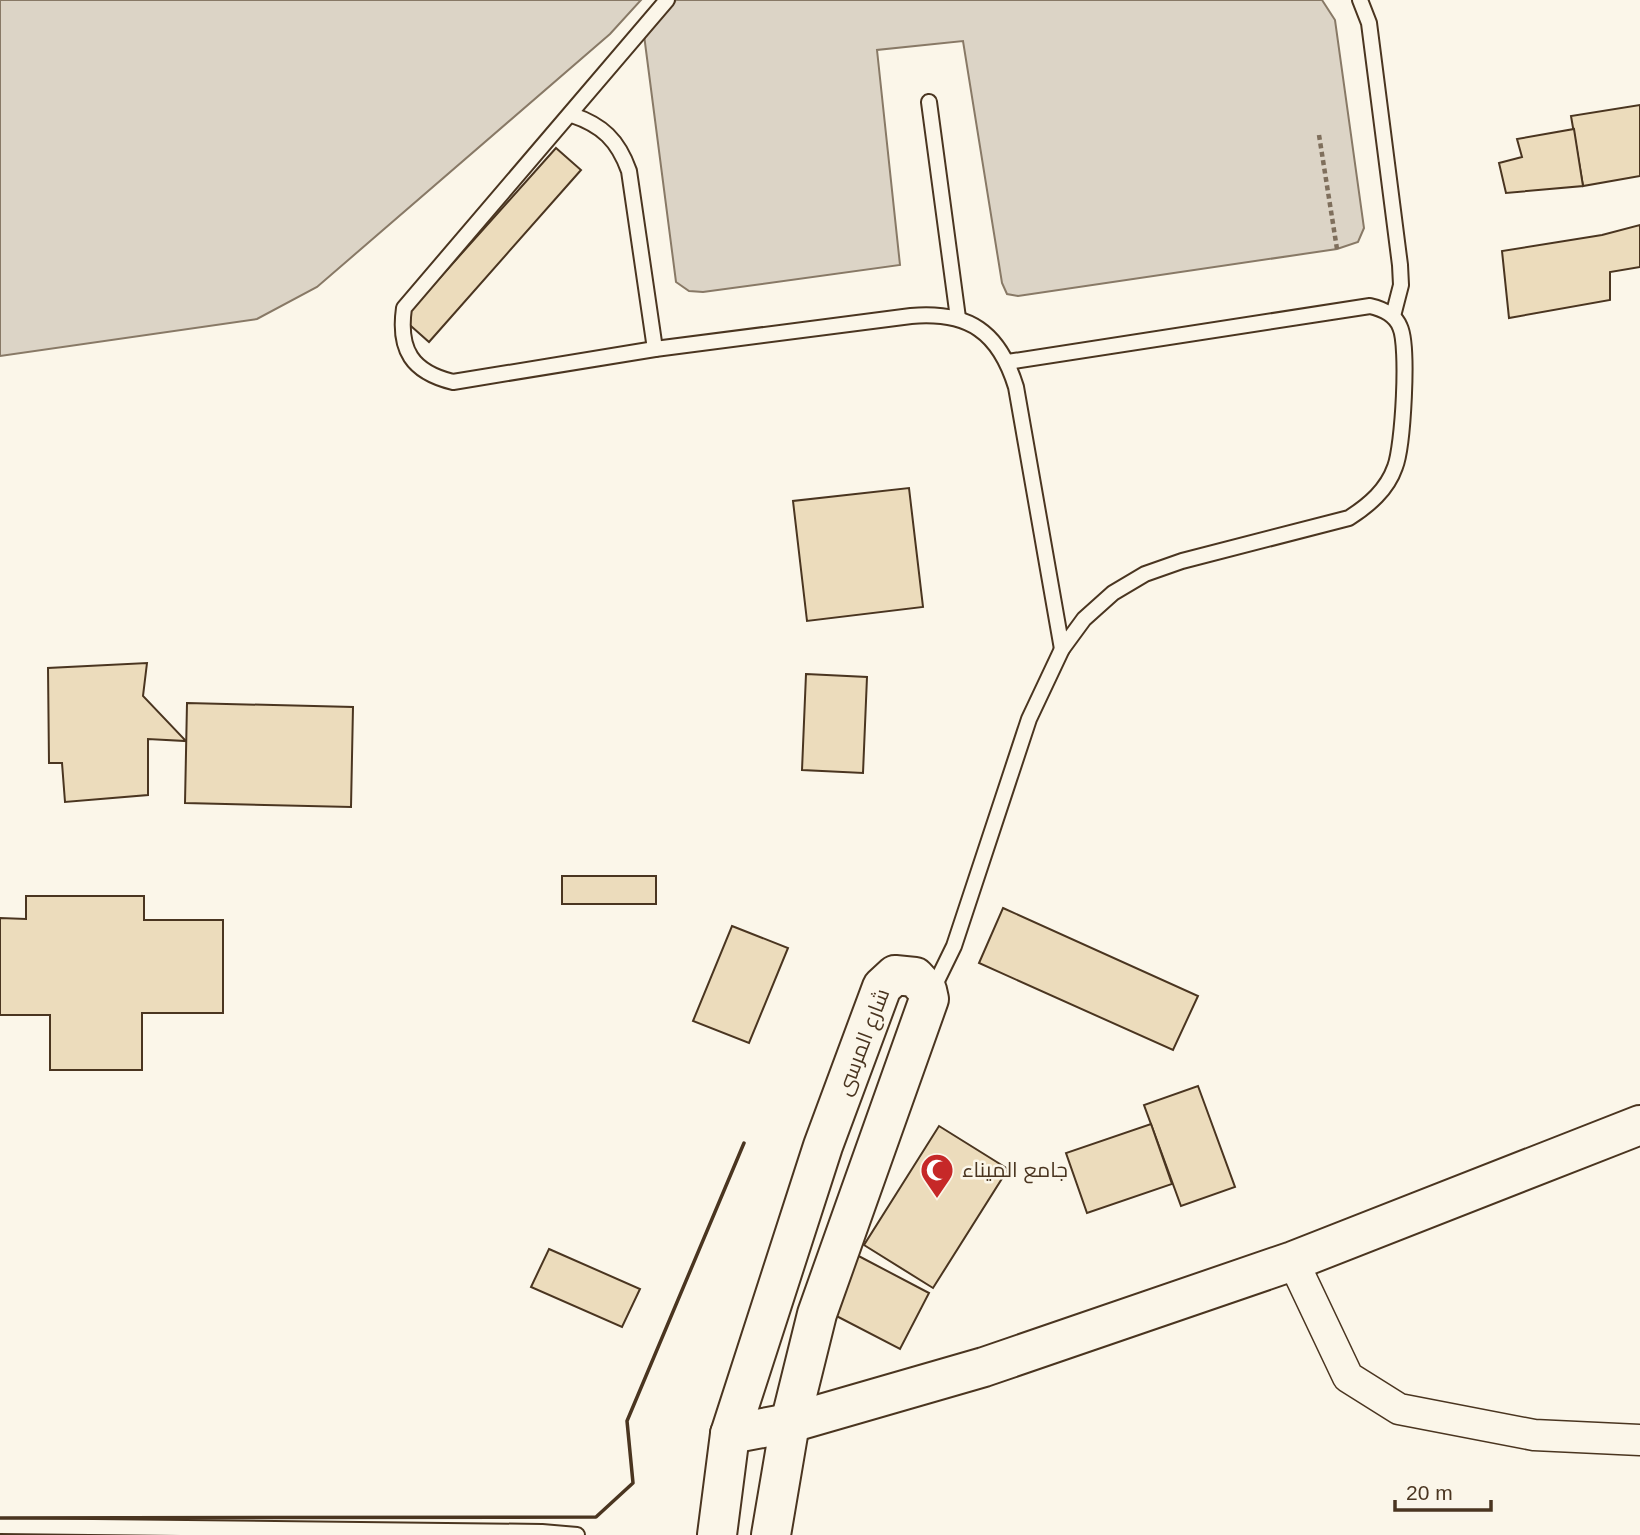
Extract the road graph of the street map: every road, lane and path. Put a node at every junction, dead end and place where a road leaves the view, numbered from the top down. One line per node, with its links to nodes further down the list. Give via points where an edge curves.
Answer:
1 (667, 0): 4 (lane)
2 (1360, 0): 7 (lane, via 1369,23 1400,265 1400,293)
3 (929, 102): 8 (lane)
4 (572, 115): 9 (lane, via 609,134 622,151 629,171); 9 (lane, via 404,308 405,348 416,365 433,377 453,382)
5 (1319, 135): 6 (path)
6 (1337, 249)
7 (1393, 316): 10 (lane, via 1382,309 1358,306); 11 (lane, via 1403,335 1401,446 1384,488 1368,506 1327,525 1145,574 1113,593 1084,619)
8 (958, 318): 9 (lane, via 911,316); 10 (lane, via 979,328)
9 (655, 349)
10 (1008, 362): 11 (lane)
11 (1062, 649): 12 (lane, via 1017,753 954,946)
12 (929, 999): 15 (main road, via 817,1314); 16 (main road, شارع المرسى, via 928,990 915,977 895,975 882,987 823,1146)
13 (1640, 1125): 14 (main road)
14 (1293, 1261): 15 (main road, via 984,1367); 17 (street, via 1348,1377 1399,1409 1534,1435)
15 (790, 1423): 16 (main road); 21 (main road)
16 (730, 1434): 20 (main road, شارع المرسى)
17 (1640, 1440)
18 (0, 1526): 19 (lane)
19 (576, 1535)
20 (717, 1535)
21 (771, 1535)

